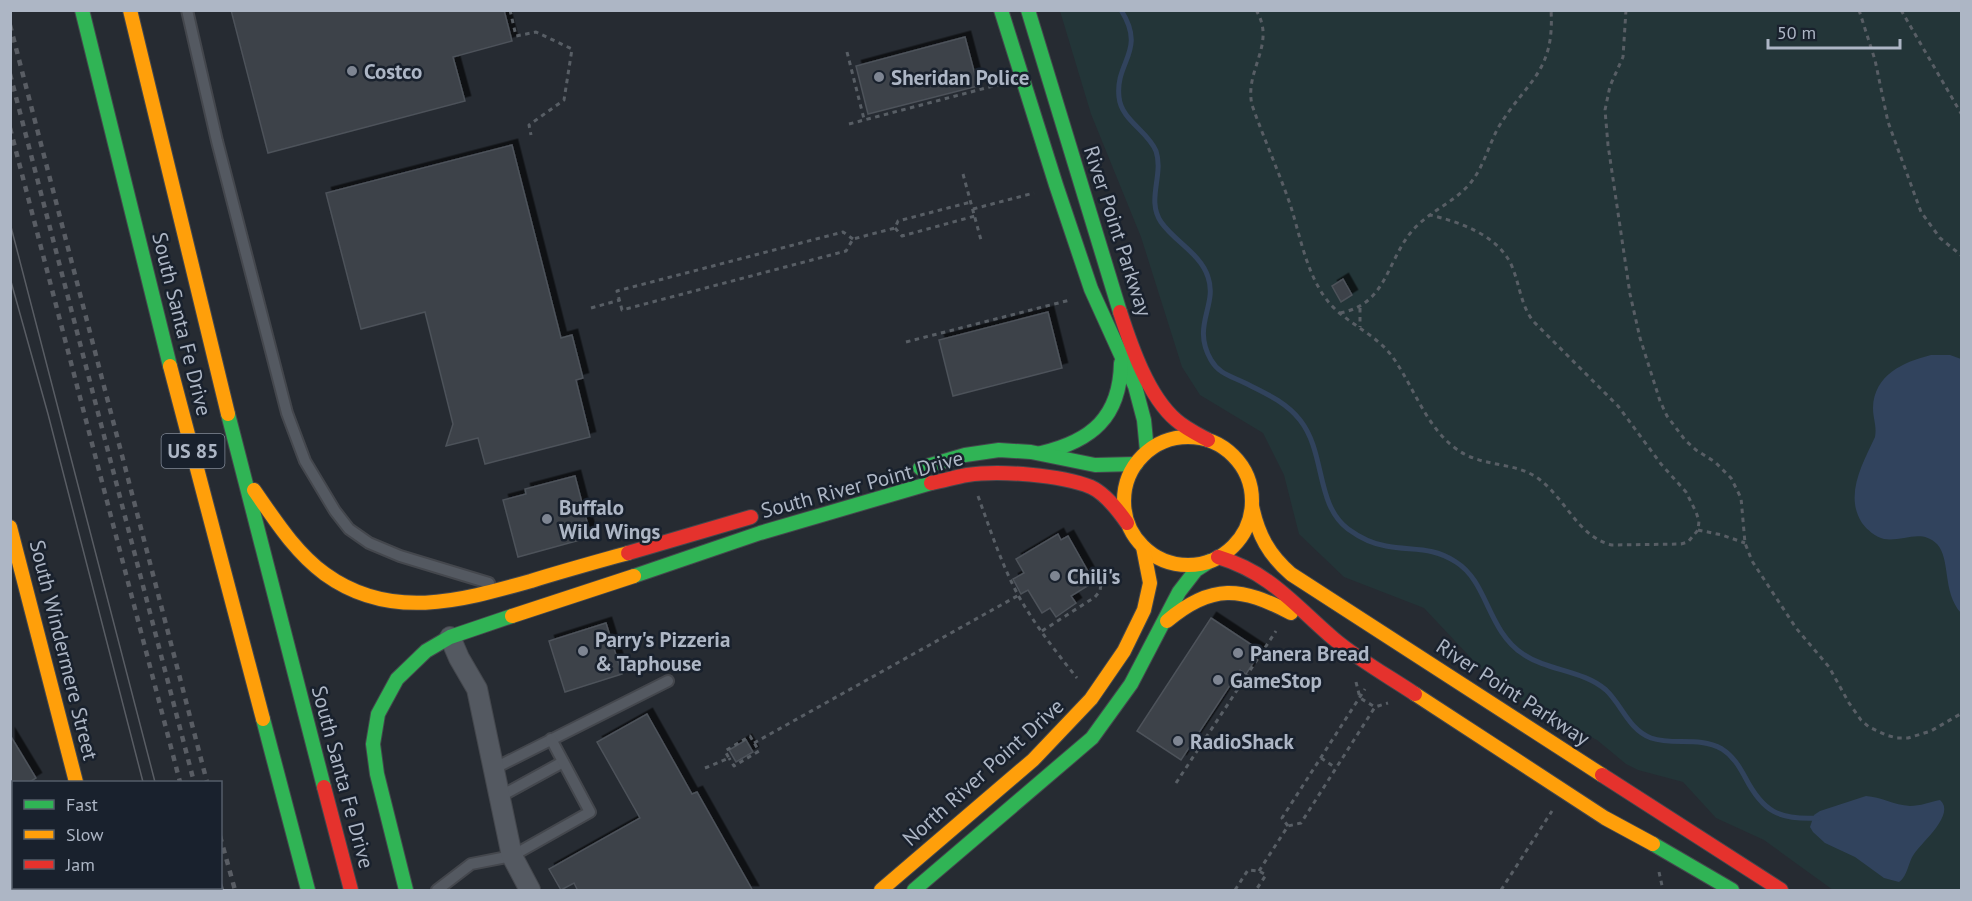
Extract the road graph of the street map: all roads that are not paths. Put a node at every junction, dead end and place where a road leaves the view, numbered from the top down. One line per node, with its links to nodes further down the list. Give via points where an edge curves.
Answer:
1 (82, 10): 30 (main road, South Santa Fe Drive / US 85)
2 (130, 10): 11 (main road, South Santa Fe Drive / US 85)
3 (187, 10): 19 (lane, via 219,151 292,429 305,461 349,529 378,548 486,582)
4 (1001, 10): 6 (main road, River Point Parkway, via 1063,210)
5 (1028, 10): 7 (main road, River Point Parkway, via 1111,284 1141,364 1168,412)
6 (1120, 356): 8 (main road, River Point Parkway, via 1141,406); 9 (main road, via 1121,390 1103,420 1071,444)
7 (1208, 440): 8 (main road, via 1175,438); 13 (main road, via 1224,447 1239,462 1249,479)
8 (1147, 452): 10 (main road)
9 (1039, 453): 10 (main road, South River Point Drive, via 1089,464); 12 (main road, South River Point Drive, via 981,451)
10 (1136, 464): 15 (main road, via 1124,492)
11 (242, 471): 19 (main road, South River Point Drive, via 274,519 307,558 325,574 362,594 383,602 429,605); 31 (main road, South Santa Fe Drive / US 85)
12 (906, 472)
13 (1252, 506): 18 (main road, via 1242,535); 38 (main road, River Point Parkway, via 1264,546 1291,574)
14 (765, 513): 19 (main road, South River Point Drive)
15 (1127, 523): 17 (main road); 22 (main road, South River Point Drive, via 1116,507 1093,488 1043,476 969,475 760,533)
16 (11, 533): 27 (main road, South Windermere Street)
17 (1143, 547): 18 (main road, via 1176,564); 35 (main road, North River Point Drive, via 1150,582 1142,616 1111,674 1087,706 1056,740)
18 (1214, 559): 20 (main road, North River Point Drive, via 1196,570 1183,585); 21 (main road, via 1268,579)
19 (514, 585)
20 (1158, 633): 21 (main road, via 1191,602 1230,591 1271,602); 36 (main road, North River Point Drive, via 1131,684 1092,738)
21 (1329, 636): 37 (main road, via 1605,818)
22 (450, 637): 26 (street, via 477,689); 32 (main road, South River Point Drive, via 426,651 397,680 378,714 375,729 377,774)
23 (668, 681): 24 (lane)
24 (551, 739): 25 (lane); 26 (lane)
25 (563, 762): 28 (lane); 29 (lane, via 590,812)
26 (495, 768): 28 (street)
27 (75, 781)
28 (501, 796): 29 (street)
29 (512, 856): 33 (lane, via 471,864); 34 (street)
30 (308, 891)
31 (351, 891)
32 (406, 891)
33 (436, 891)
34 (530, 891)
35 (881, 891)
36 (914, 891)
37 (1732, 891)
38 (1780, 891)

